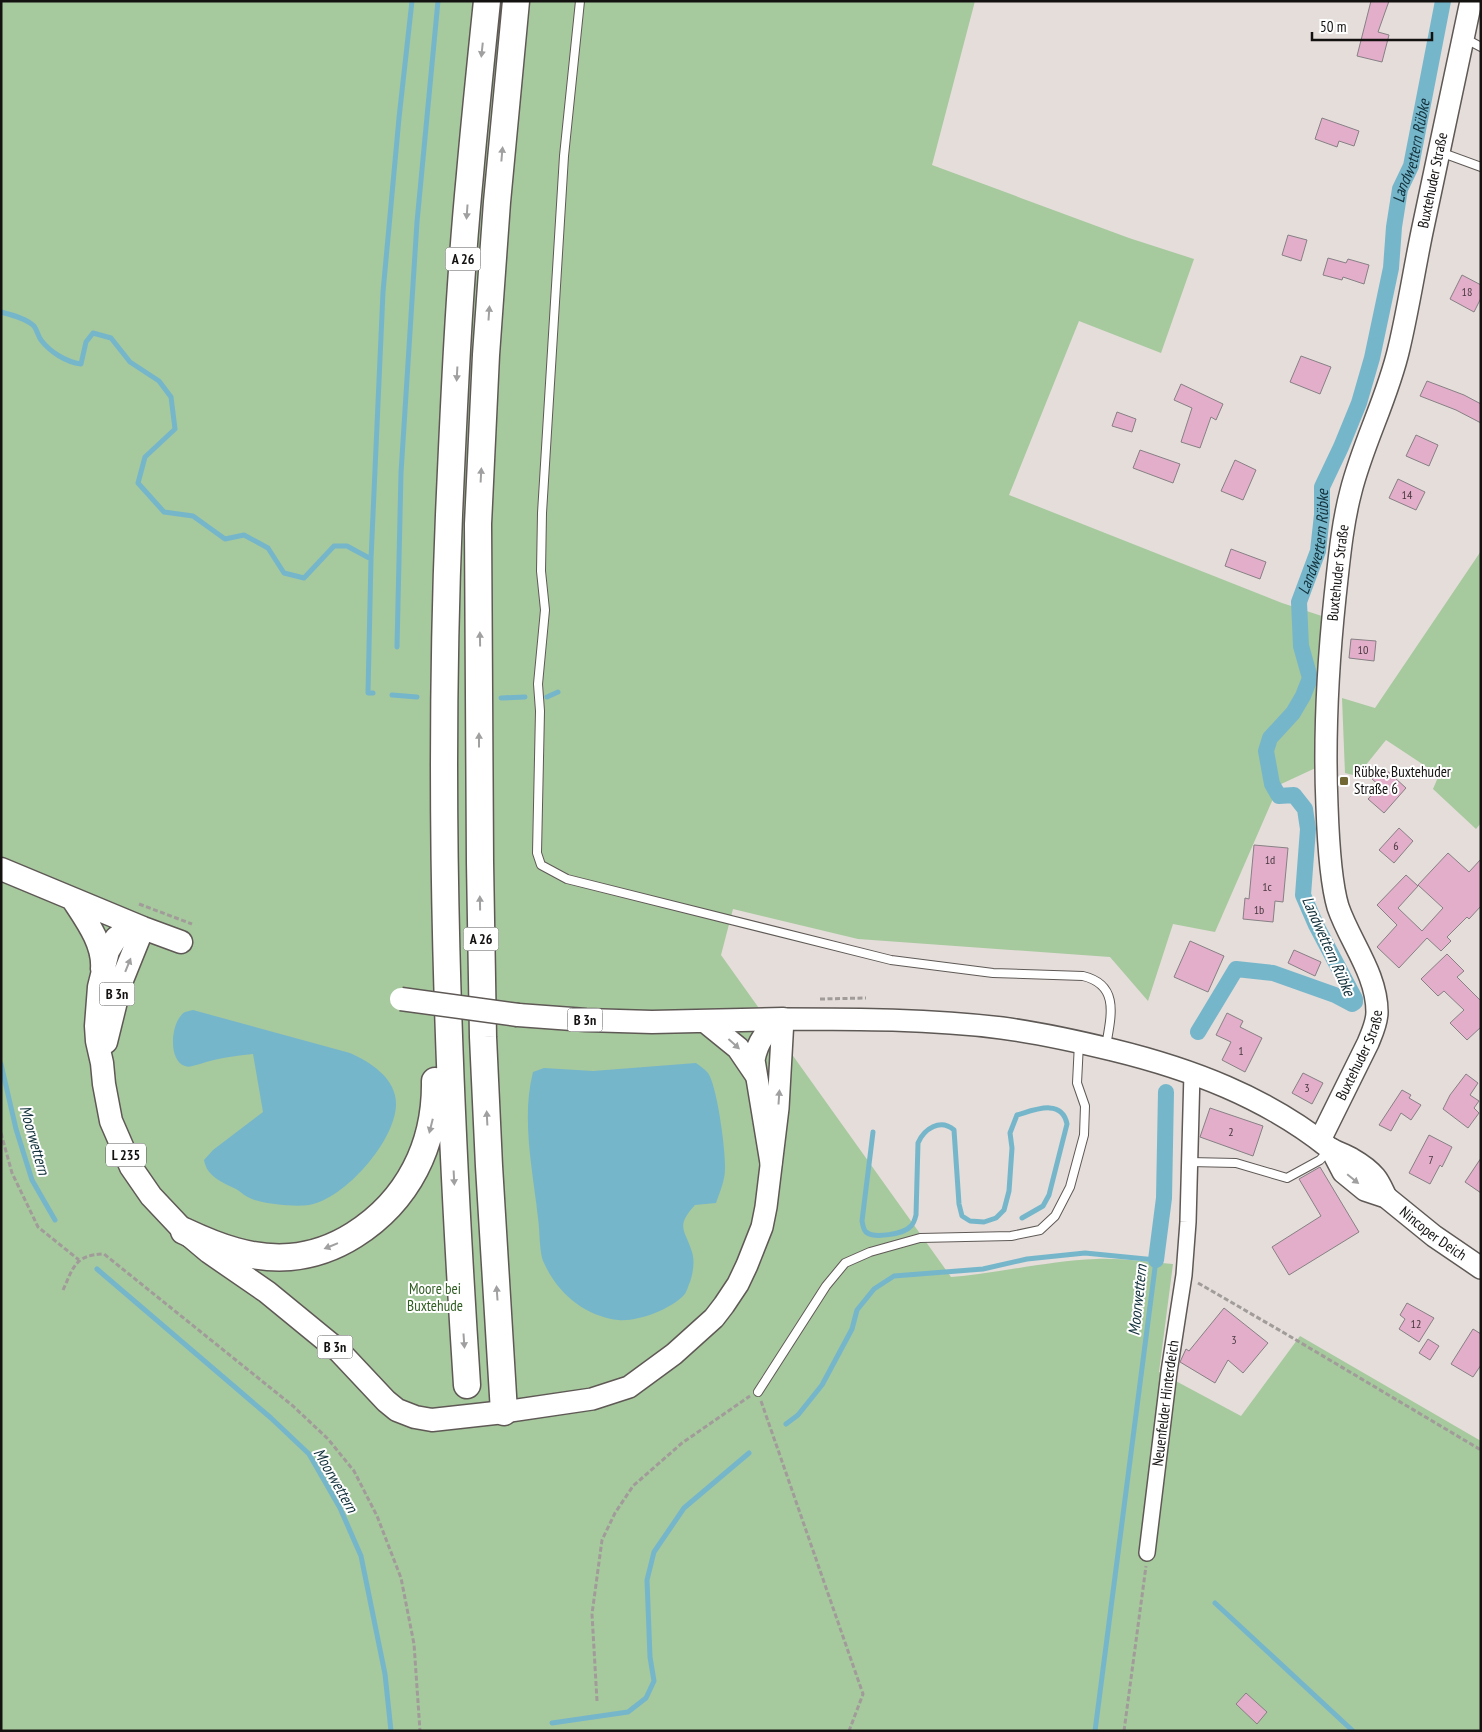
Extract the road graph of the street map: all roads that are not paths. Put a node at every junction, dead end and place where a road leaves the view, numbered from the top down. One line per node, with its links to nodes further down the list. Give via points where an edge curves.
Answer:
1 (487, 1): 8 (highway, A 26, one-way to 8, via 463,258 449,517 432,644)
2 (516, 1): 29 (highway, A 26, one-way to 2, via 483,1036 478,524 497,202)
3 (580, 1): 18 (lane, via 564,156 542,513 541,571 545,610 538,684 537,853 541,865 567,879 891,960 993,973 1095,979 1103,985 1110,1005)
4 (1471, 1): 5 (main road, Buxtehuder Straße)
5 (1472, 42): 6 (main road, Buxtehuder Straße)
6 (1438, 151): 7 (lane); 22 (main road, Buxtehuder Straße, via 1399,350 1351,490 1341,545 1332,629 1327,805 1338,906 1368,972 1377,1013 1368,1043)
7 (1481, 167)
8 (438, 699): 25 (highway, one-way to 25, via 429,849 434,1111 419,1163 385,1212 352,1236 320,1251 290,1257 253,1255 216,1246); 27 (highway, A 26, one-way to 27, via 449,1063)
9 (7, 871): 10 (main road)
10 (74, 900): 11 (main road); 13 (main road, B 3n, via 99,947)
11 (143, 928): 12 (main road); 13 (main road, via 116,938); 19 (main road, B 3n, one-way to 11, via 120,984)
12 (181, 942)
13 (102, 972): 19 (main road, B 3n, via 96,1026)
14 (401, 1000): 16 (main road, B 3n, bridge, via 586,1020)
15 (783, 1019): 16 (main road); 17 (main road, Nincoper Deich, via 951,1024 1001,1028); 20 (main road, via 767,1031 757,1046); 23 (main road, one-way to 15, via 778,1108)
16 (706, 1022): 20 (main road, one-way to 20, via 738,1048)
17 (1079, 1042): 18 (main road, Nincoper Deich); 28 (lane, via 1077,1082 1085,1106 1084,1136 1070,1187 1055,1216 1040,1230 1011,1236 920,1238 870,1252 846,1263 826,1286)
18 (1105, 1048): 21 (main road, Nincoper Deich)
19 (102, 1063): 25 (main road, L 235, via 111,1121 122,1148 151,1196)
20 (755, 1073): 23 (main road)
21 (1192, 1073): 22 (main road, Nincoper Deich, via 1247,1095 1295,1122); 24 (street, Neuenfelder Hinterdeich)
22 (1325, 1144): 24 (lane, via 1320,1160 1287,1178 1236,1163); 26 (main road, Nincoper Deich, via 1353,1159 1375,1177 1386,1197 1434,1236)
23 (770, 1162): 29 (main road, via 762,1226 747,1265 724,1305 696,1335 649,1374 619,1391 592,1399)
24 (1190, 1162): 30 (street, Neuenfelder Hinterdeich, via 1184,1276)
25 (184, 1231): 29 (main road, B 3n, via 319,1333 402,1413 432,1420)
26 (1481, 1268)
27 (467, 1385)
28 (758, 1392)
29 (504, 1412)
30 (1147, 1553)

